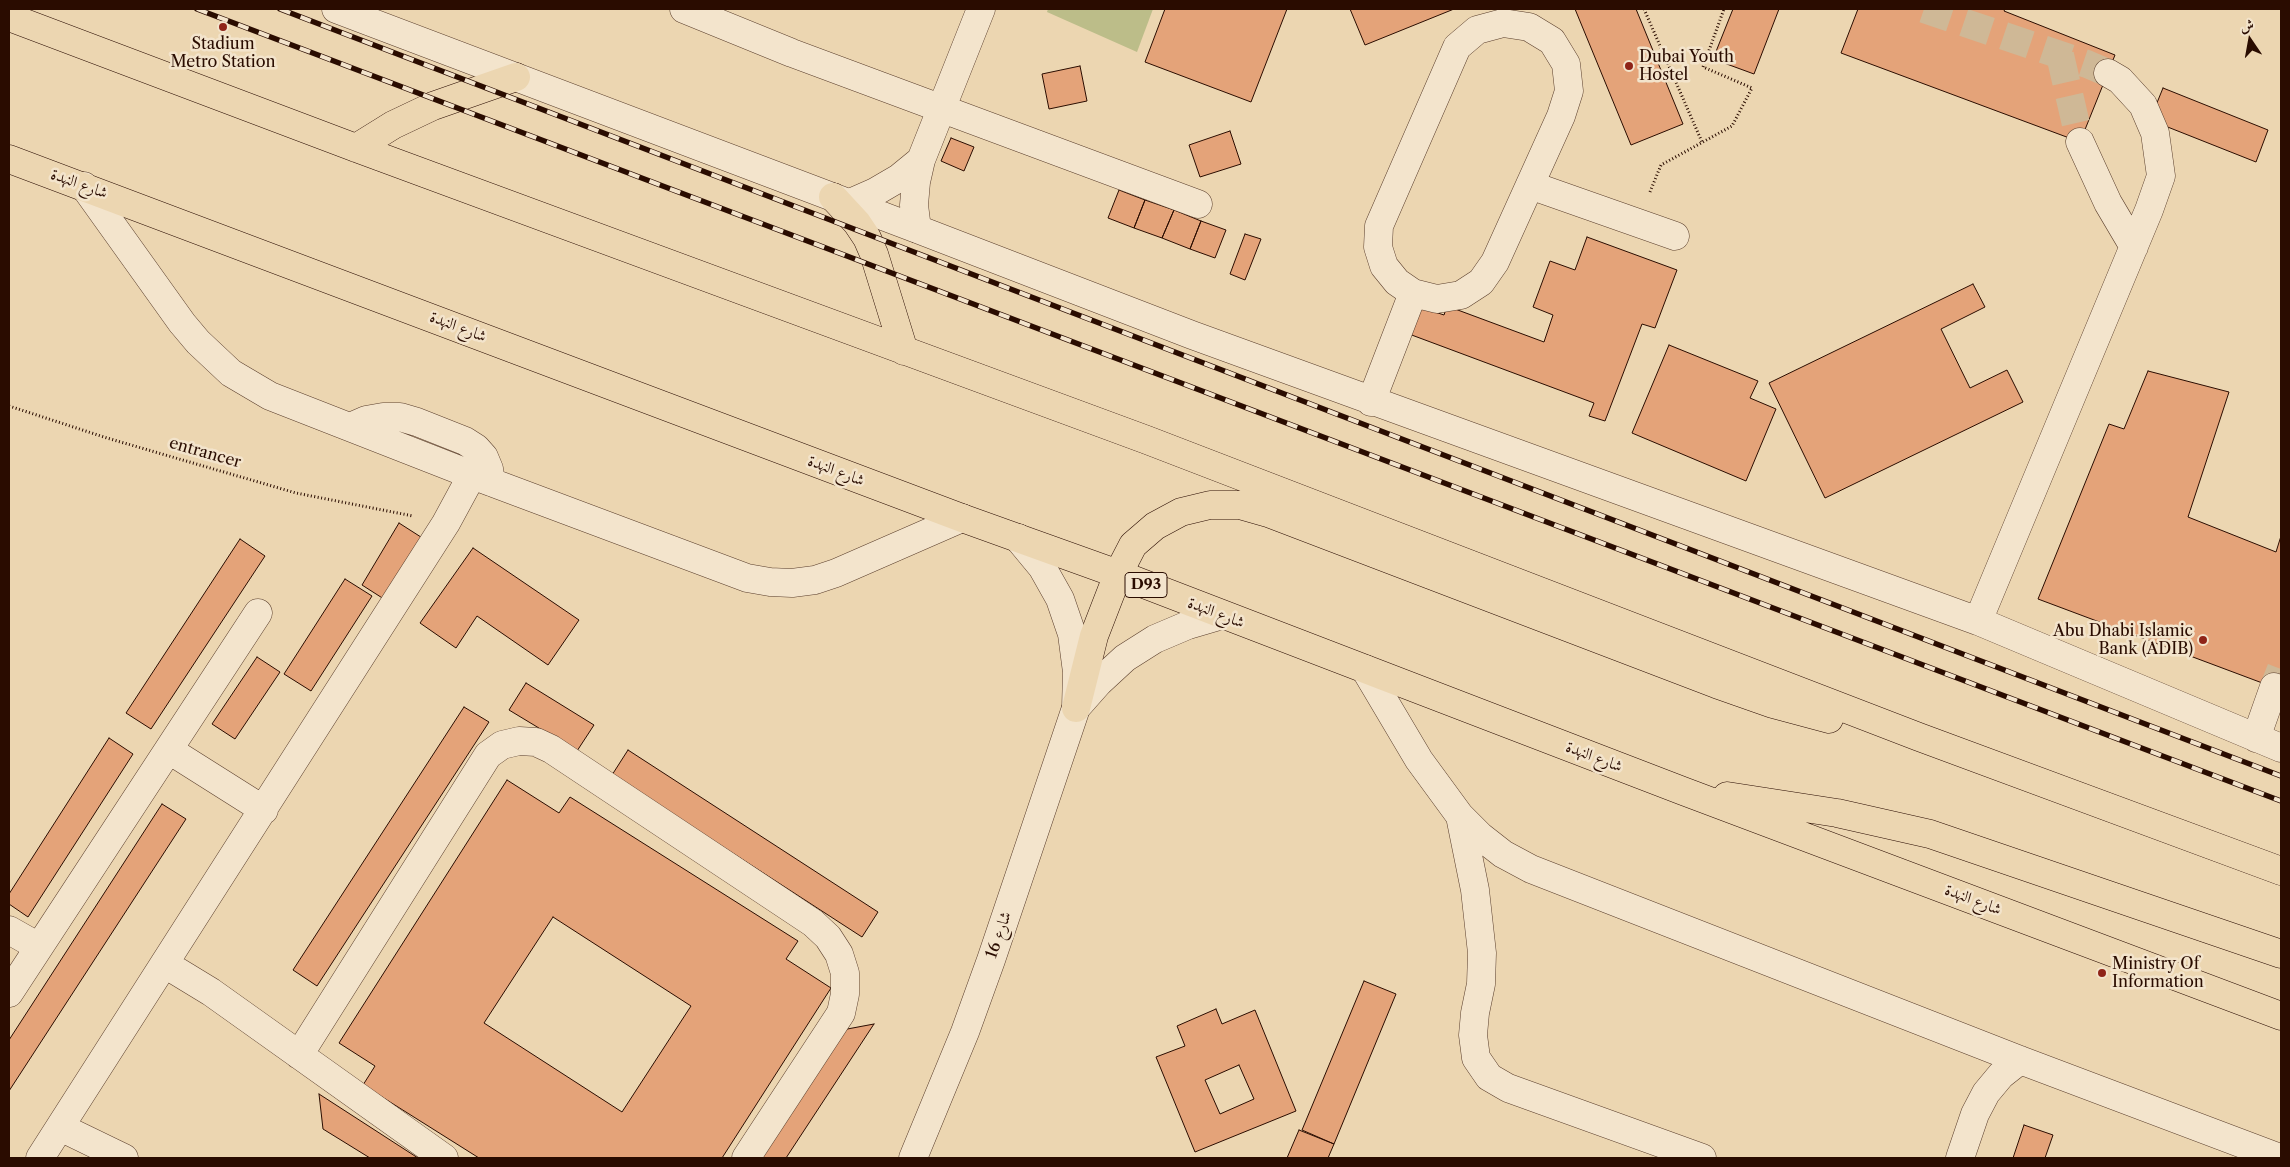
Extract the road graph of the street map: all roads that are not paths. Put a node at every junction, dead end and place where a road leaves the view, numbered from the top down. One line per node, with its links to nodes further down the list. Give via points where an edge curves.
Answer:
1 (336, 9): 6 (street)
2 (684, 9): 7 (street, via 741,34)
3 (981, 9): 7 (street)
4 (9, 17): 9 (main road)
5 (2108, 73): 18 (street, via 2120,80 2143,105 2155,133 2161,176)
6 (516, 77): 9 (main road, via 433,106); 14 (street)
7 (941, 109): 10 (street); 15 (street)
8 (2080, 142): 18 (street, via 2108,203)
9 (356, 148): 20 (main road)
10 (921, 160): 14 (street, via 875,192); 16 (street, via 914,205)
11 (12, 163): 13 (main road, شارع النهدة / D93)
12 (1530, 185): 17 (street); 19 (street, via 1495,262 1481,282 1461,295 1437,299); 19 (street, via 1569,90 1566,64 1552,41 1529,27 1503,23 1477,30 1457,47 1379,226 1378,247 1384,266 1397,282)
13 (84, 186): 22 (street, via 162,296 198,342 230,373 270,396); 23 (main road, شارع النهدة / D93)
14 (842, 200): 16 (street); 20 (main road, via 874,254)
15 (1198, 204)
16 (917, 228): 21 (street)
17 (1675, 236)
18 (2134, 247): 28 (street)
19 (1413, 293): 21 (street)
20 (904, 351): 32 (main road, via 1147,440)
21 (1371, 402): 28 (street)
22 (481, 479): 23 (street, via 747,578 770,582 792,583 829,575); 37 (street, via 446,523)
23 (962, 518): 24 (main road, شارع النهدة / D93)
24 (1018, 538): 25 (main road, شارع النهدة / D93); 31 (street, شارع 16, via 1042,567 1060,599 1072,634 1077,672)
25 (1118, 574): 27 (main road, شارع النهدة / D93); 31 (main road, via 1094,636); 32 (main road, via 1133,546 1156,526 1181,512 1210,505 1240,505 1268,512 1772,704)
26 (258, 613): 35 (street)
27 (1222, 615): 29 (main road, شارع النهدة / D93); 31 (street, شارع 16, via 1188,624 1125,658)
28 (1978, 621): 33 (street)
29 (1365, 669): 36 (main road, شارع النهدة / D93); 38 (street, via 1419,760)
30 (2274, 687): 33 (street)
31 (1076, 708): 55 (street, شارع 16, via 965,1032)
32 (1919, 737): 39 (main road)
33 (2256, 738): 34 (street)
34 (2281, 748)
35 (169, 750): 37 (street); 41 (street)
36 (1683, 791): 42 (main road, via 1828,811 1930,834); 45 (main road, شارع النهدة / D93)
37 (264, 810): 43 (street)
38 (1460, 816): 47 (street, via 1503,854 1531,869); 56 (street, via 1475,890 1482,953 1473,1036 1476,1058 1489,1076 1508,1088)
39 (2281, 871)
40 (9, 930): 41 (street)
41 (39, 947): 44 (street)
42 (2281, 954)
43 (165, 964): 46 (street, via 211,992); 48 (street)
44 (9, 993)
45 (2281, 1016)
46 (299, 1055): 53 (street); 54 (street, via 488,755 502,745 519,740 536,742 813,923 839,954 845,973 846,994 841,1013)
47 (2020, 1060): 49 (street, via 1986,1093); 50 (street)
48 (60, 1127): 51 (street); 52 (street)
49 (1962, 1153)
50 (2248, 1153): 57 (street)
51 (40, 1158)
52 (124, 1158)
53 (444, 1158)
54 (746, 1158)
55 (913, 1158)
56 (1702, 1158)
57 (2280, 1158)

